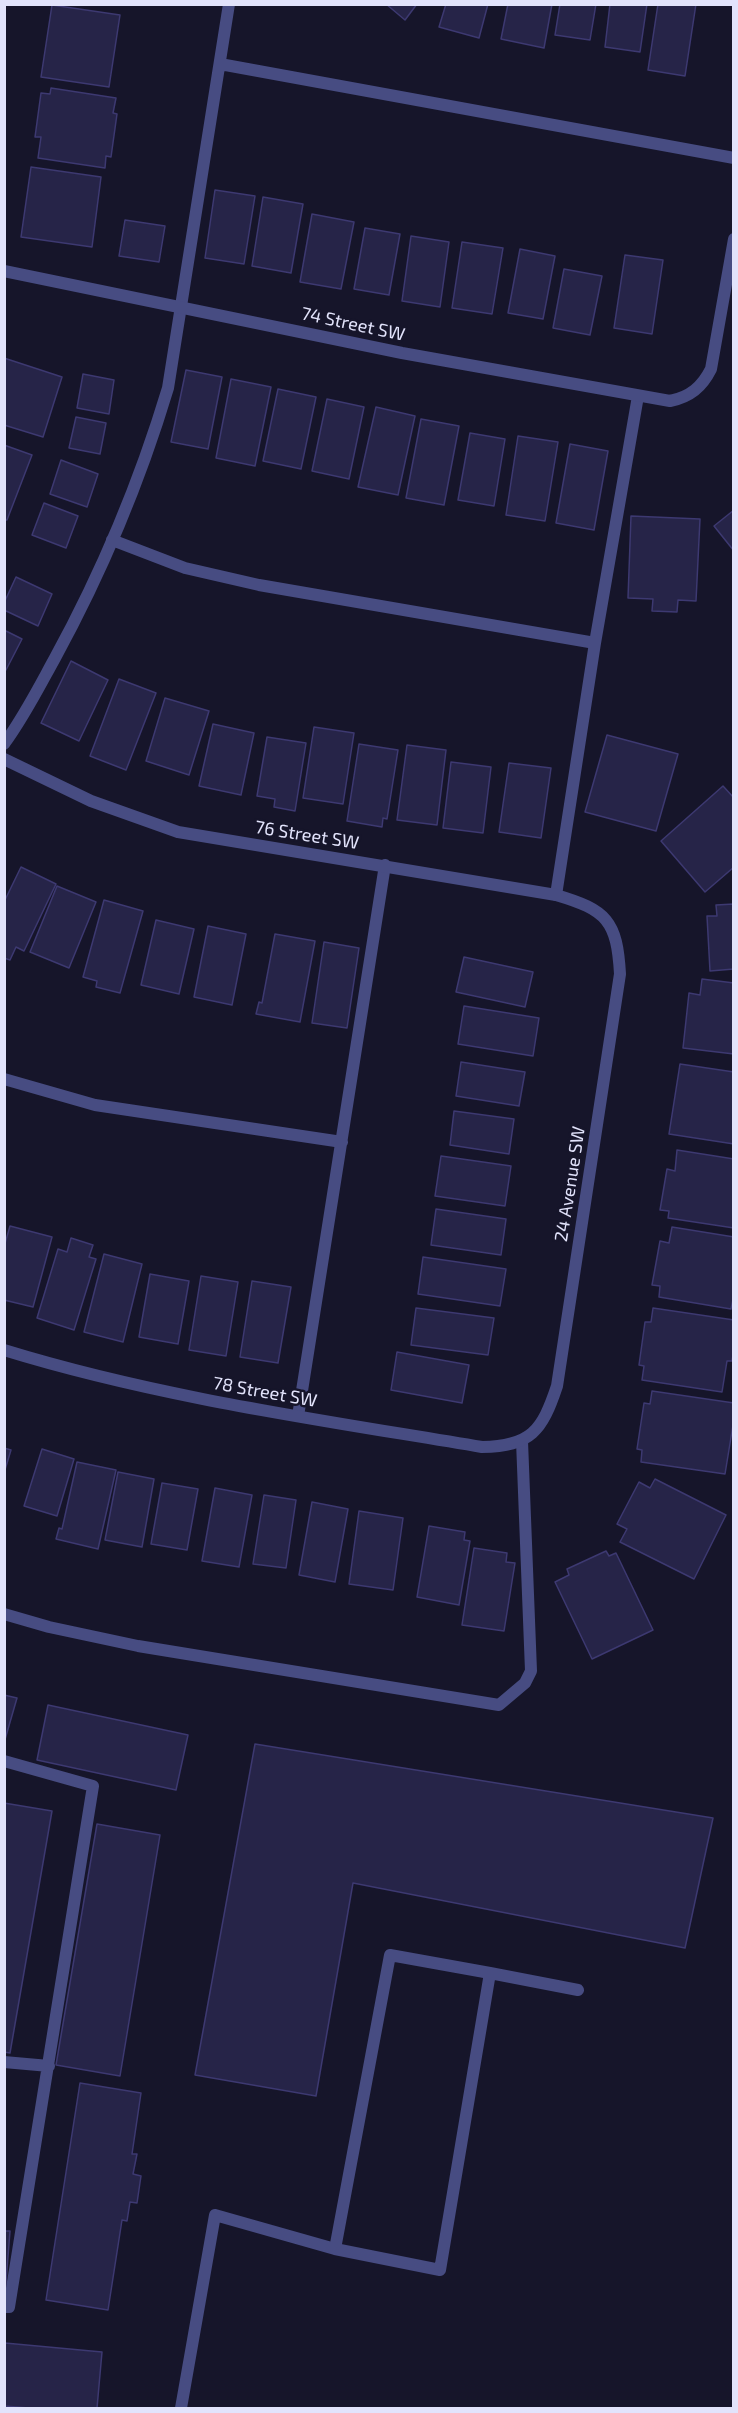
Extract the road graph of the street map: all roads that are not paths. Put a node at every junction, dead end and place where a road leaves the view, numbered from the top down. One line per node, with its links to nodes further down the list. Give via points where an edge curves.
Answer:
1 (229, 4): 2 (street)
2 (220, 64): 3 (street); 6 (street)
3 (734, 158)
4 (734, 239): 7 (street, 74 Street SW, via 711,369 705,381 682,399)
5 (4, 271): 6 (street, 74 Street SW)
6 (182, 307): 7 (street, 74 Street SW, via 402,353); 8 (street, via 168,388 151,443)
7 (638, 396): 9 (street)
8 (112, 540): 9 (street, via 185,568 248,582); 10 (street, via 66,637 20,723)
9 (595, 644): 13 (street)
10 (4, 744)
11 (4, 759): 12 (street, 76 Street SW, via 91,801 178,832)
12 (385, 865): 13 (street, 76 Street SW); 16 (street)
13 (556, 896): 14 (street, 76 Street SW, via 596,910)
14 (608, 922): 19 (street, 24 Avenue SW, via 616,936 620,974 557,1386 542,1422)
15 (4, 1078): 16 (street, via 95,1105)
16 (342, 1142): 18 (street)
17 (4, 1350): 18 (street, 78 Street SW, via 122,1383)
18 (298, 1416): 19 (street, 78 Street SW, via 482,1448)
19 (522, 1441): 20 (street, via 531,1671 525,1683 499,1705 138,1646)
20 (4, 1614)
21 (4, 1761): 25 (street, via 93,1786)
22 (490, 1973): 23 (street); 26 (street, via 390,1955); 26 (street, via 440,2270)
23 (578, 1990)
24 (4, 2062): 25 (street)
25 (49, 2066): 27 (street, via 9,2307)
26 (335, 2249): 28 (street, via 215,2215)
27 (4, 2307)
28 (181, 2409)

